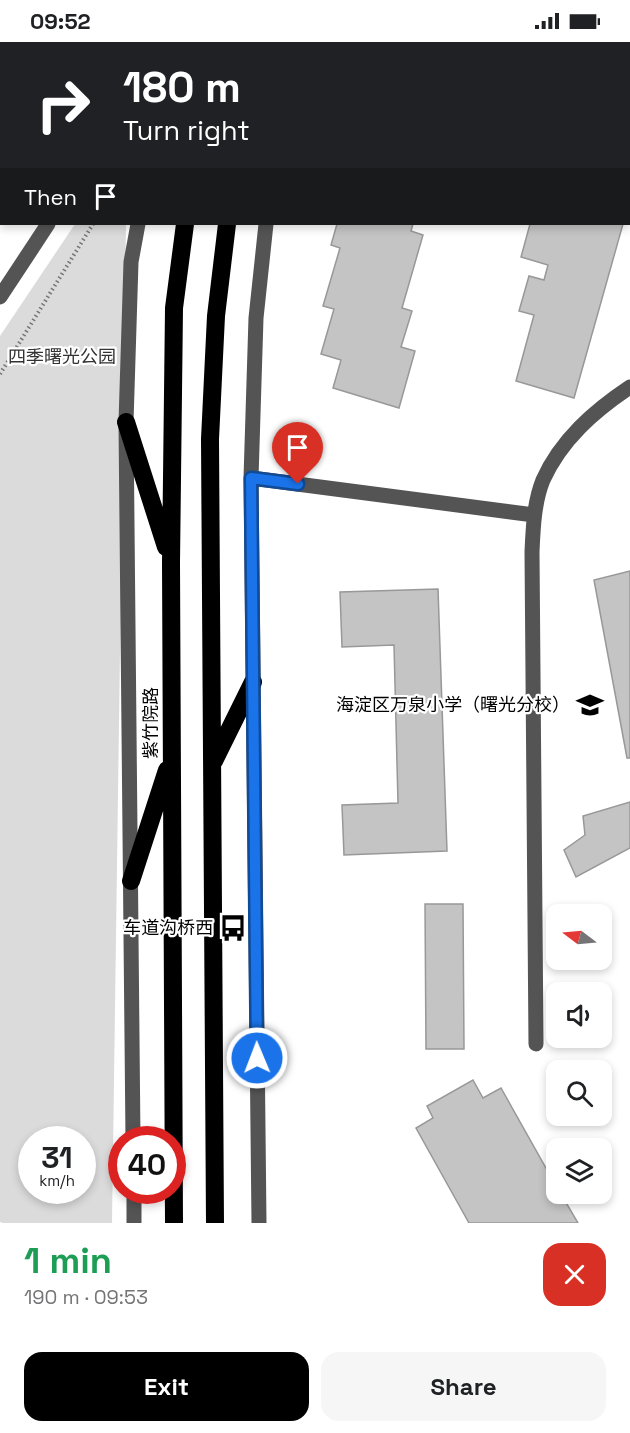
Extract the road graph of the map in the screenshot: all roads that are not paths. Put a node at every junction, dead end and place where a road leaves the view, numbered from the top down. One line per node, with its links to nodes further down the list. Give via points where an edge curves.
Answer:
1 (47, 225): 6 (street)
2 (138, 225): 8 (street, 紫竹院路, via 131,262)
3 (185, 225): 11 (highway, 紫竹院路, via 174,308)
4 (227, 225): 14 (highway, via 216,316 210,440)
5 (266, 225): 9 (street, via 256,318)
6 (0, 297)
7 (630, 387): 10 (street, via 597,409 565,444 543,481)
8 (126, 422): 11 (highway); 15 (street, 紫竹院路)
9 (251, 478): 10 (street); 12 (street)
10 (534, 515): 16 (street)
11 (171, 563): 13 (highway, 紫竹院路)
12 (253, 682): 14 (highway); 22 (street)
13 (172, 754): 15 (highway); 20 (highway, 紫竹院路)
14 (212, 765): 21 (highway)
15 (131, 881): 17 (street, 紫竹院路)
16 (536, 1044)
17 (133, 1126)
18 (134, 1204): 19 (street)
19 (134, 1223)
20 (174, 1223)
21 (215, 1223)
22 (259, 1223)

